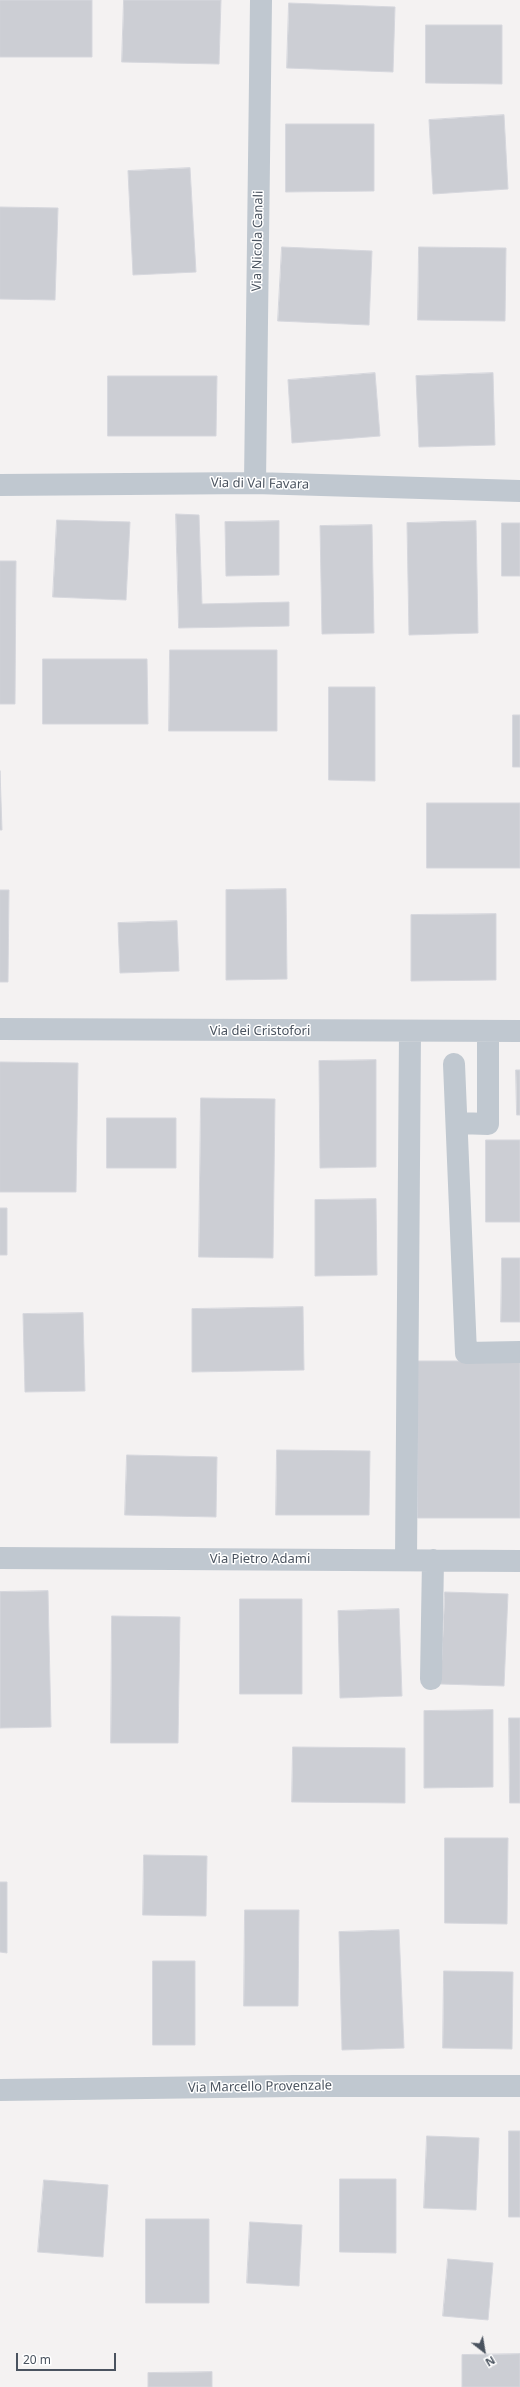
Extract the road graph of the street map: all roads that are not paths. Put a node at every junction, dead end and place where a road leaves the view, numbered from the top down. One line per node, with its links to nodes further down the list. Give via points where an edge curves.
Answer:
1 (261, 0): 2 (street, Via Nicola Canali)
2 (256, 483): 3 (street, Via di Val Favara); 4 (street, Via di Val Favara)
3 (0, 485)
4 (520, 491)
5 (0, 1029): 7 (street, Via dei Cristofori)
6 (520, 1031): 8 (street, Via dei Cristofori)
7 (410, 1032): 8 (street, Via dei Cristofori); 13 (street)
8 (488, 1032): 10 (street, via 488,1124)
9 (454, 1064): 10 (street)
10 (458, 1123): 11 (street, via 466,1352)
11 (520, 1352)
12 (0, 1558): 13 (street, Via Pietro Adami)
13 (406, 1560): 14 (street, Via Pietro Adami)
14 (433, 1560): 15 (street, Via Pietro Adami); 16 (street)
15 (520, 1560)
16 (431, 1679)
17 (520, 2086): 18 (street, Via Marcello Provenzale)
18 (0, 2090)

